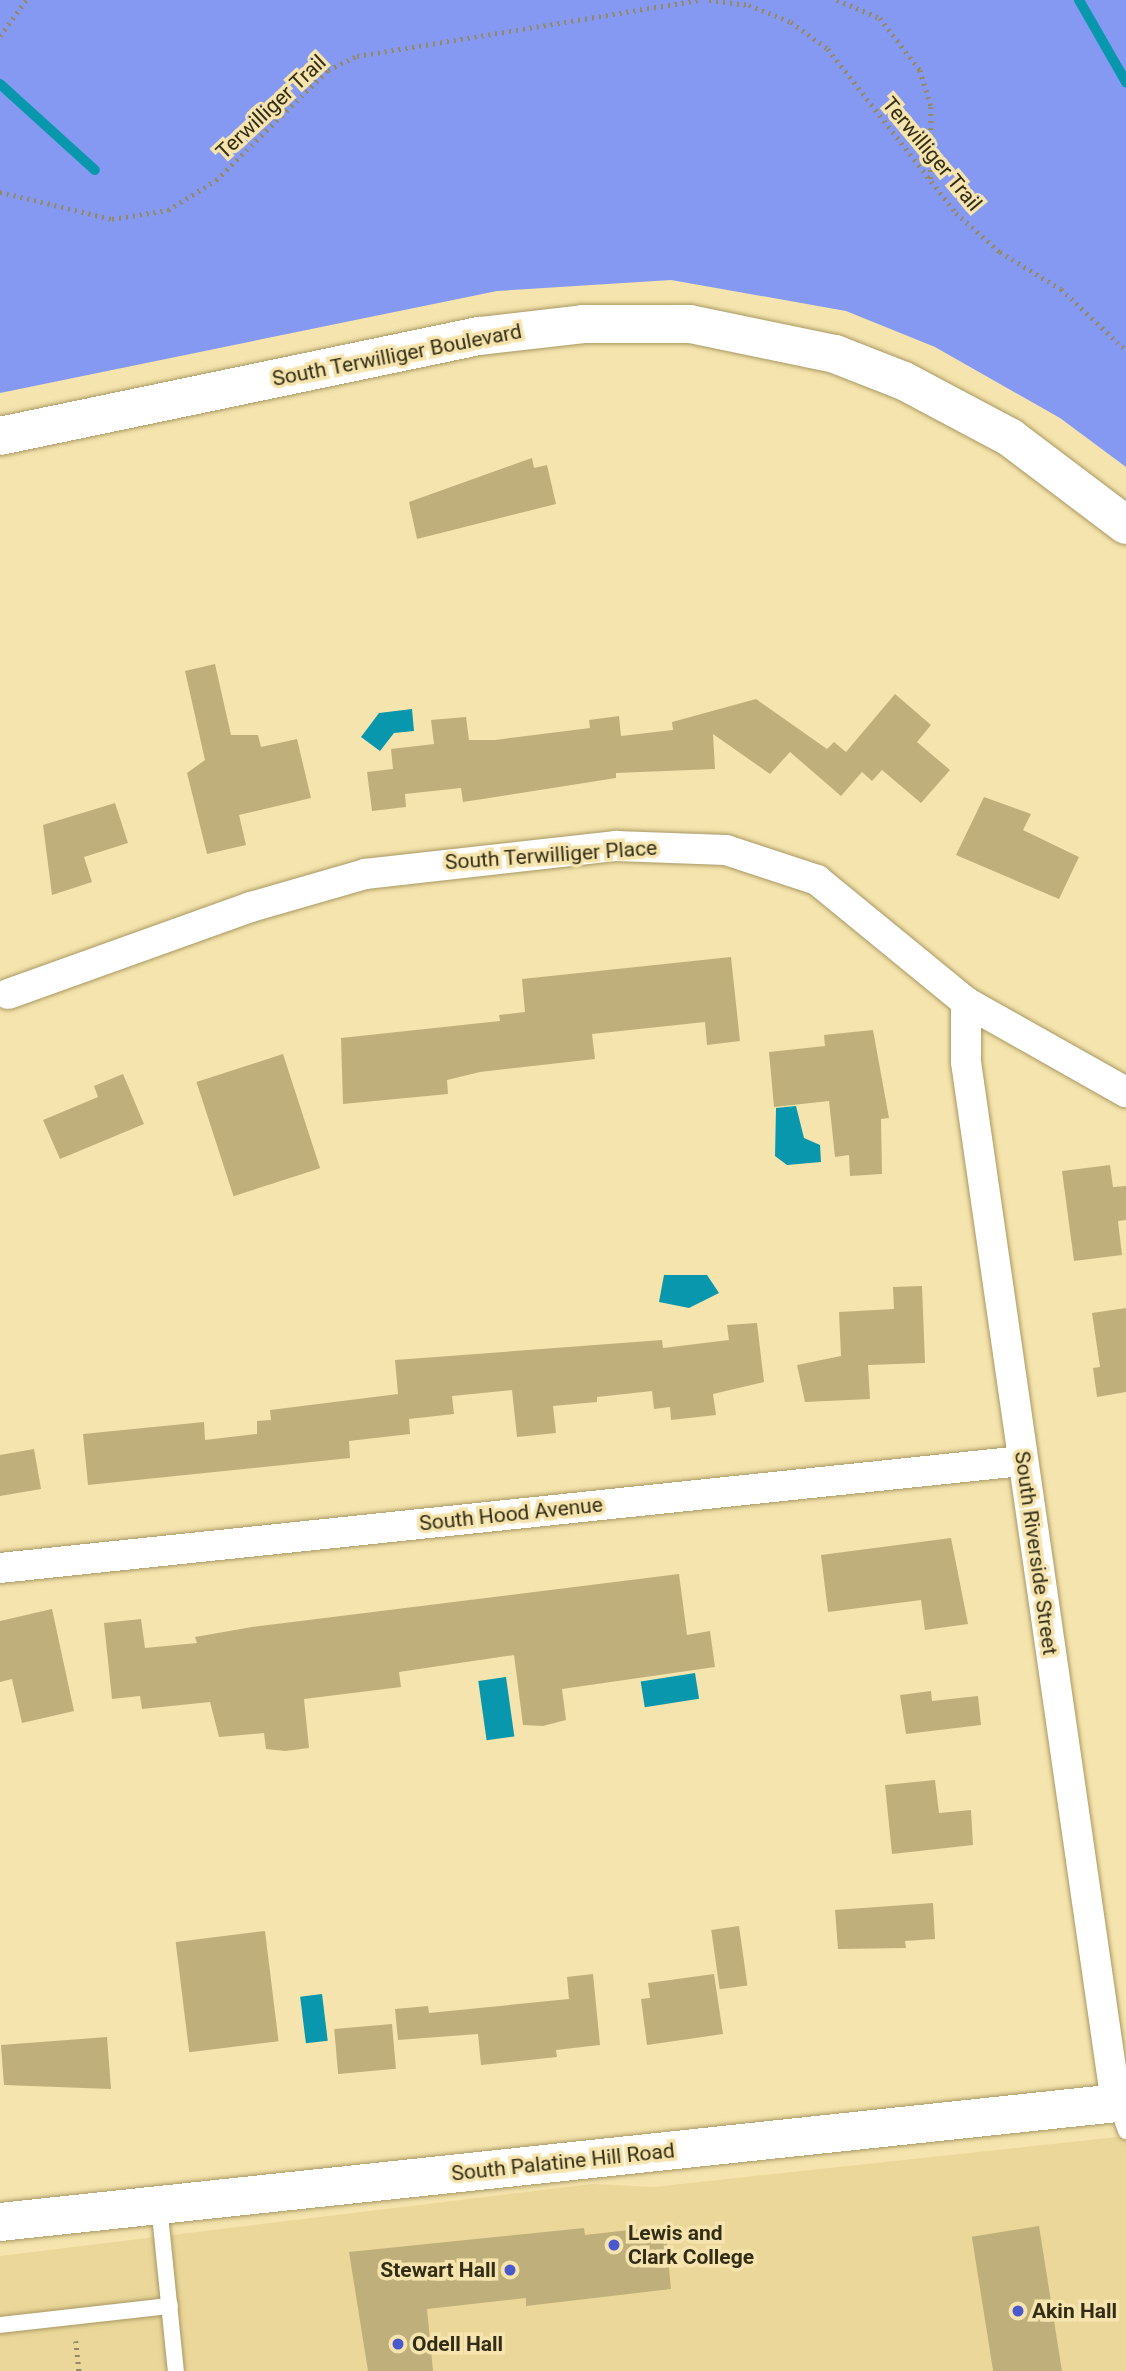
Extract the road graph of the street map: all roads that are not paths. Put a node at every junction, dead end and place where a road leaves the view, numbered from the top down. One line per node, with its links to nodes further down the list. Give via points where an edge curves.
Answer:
1 (0, 436): 2 (main road, South Terwilliger Boulevard, via 480,336 583,324 690,324 835,354 904,381 1010,438)
2 (1126, 525)
3 (8, 994): 4 (street, South Terwilliger Place, via 342,880 413,865 656,846 737,853 817,880)
4 (966, 1002): 5 (street, South Terwilliger Place); 6 (street, South Riverside Street, via 966,1062)
5 (1126, 1091)
6 (1022, 1461): 7 (street, South Hood Avenue); 8 (street, South Riverside Street)
7 (0, 1568)
8 (1123, 2112): 9 (main road, South Palatine Hill Road)
9 (159, 2205): 10 (main road, South Palatine Hill Road); 11 (lane)
10 (0, 2222)
11 (170, 2306): 12 (lane); 13 (lane)
12 (0, 2325)
13 (176, 2371)

